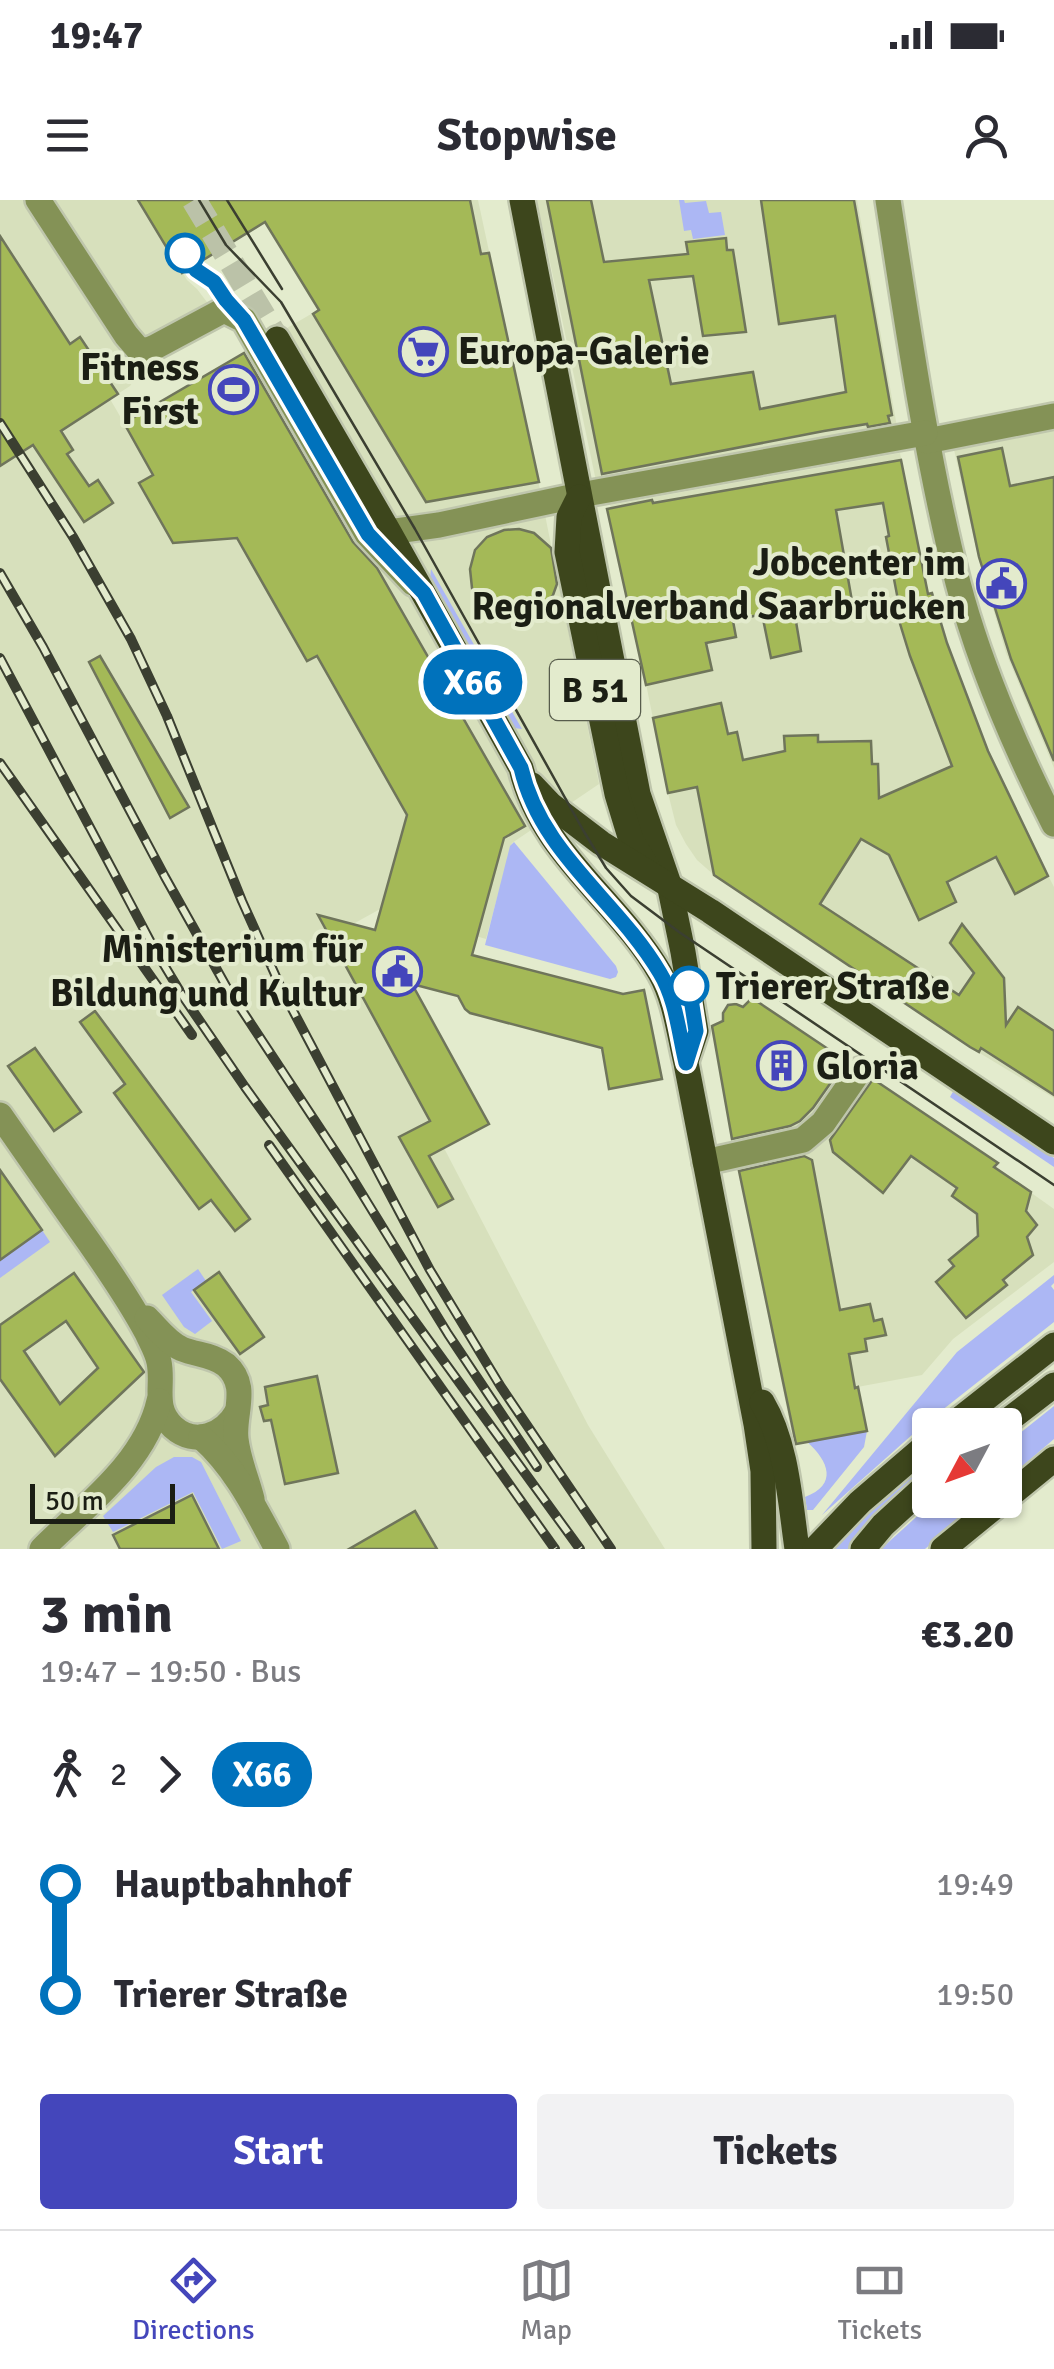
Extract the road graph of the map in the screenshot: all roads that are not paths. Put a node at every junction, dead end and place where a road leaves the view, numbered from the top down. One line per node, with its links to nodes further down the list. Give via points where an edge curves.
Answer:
1 (38, 200): 9 (street, via 138,349 155,347 224,310 244,320 368,534)
2 (522, 200): 7 (main road, B 51)
3 (888, 200): 6 (street)
4 (277, 339): 8 (main road, B 51)
5 (1054, 416): 6 (street)
6 (926, 437): 7 (street); 12 (street, via 974,634 1014,744)
7 (580, 495): 8 (street); 11 (main road, B 51); 13 (main road, B 51, via 569,517 567,552)
8 (389, 532): 9 (main road, B 51)
9 (424, 593): 10 (main road, B 51)
10 (521, 768): 13 (main road, via 588,822 612,833); 15 (main road, B 51, via 560,813); 17 (main road, via 534,809 556,844 662,976)
11 (638, 794): 13 (main road); 14 (main road, B 51)
12 (1054, 824)
13 (626, 827): 15 (main road, B 51)
14 (653, 840): 15 (main road); 16 (main road, B 51)
15 (662, 880): 16 (main road, B 51); 17 (main road, via 696,1031)
16 (695, 901): 20 (main road, B 51)
17 (686, 1063): 21 (main road)
18 (860, 1070): 21 (street, via 803,1140)
19 (0, 1115): 22 (street)
20 (1048, 1136)
21 (705, 1162): 25 (main road)
22 (131, 1302): 24 (street, via 171,1342); 27 (street, via 160,1364)
23 (1054, 1345): 28 (main road)
24 (208, 1356): 27 (street, via 172,1366); 30 (street, via 234,1374)
25 (746, 1376): 41 (main road, via 763,1471); 42 (main road, via 770,1415 781,1452)
26 (1054, 1384): 29 (main road)
27 (159, 1394): 31 (street, via 168,1423); 34 (street, via 148,1430)
28 (974, 1408)
29 (1022, 1409)
30 (238, 1412): 31 (street, via 223,1430); 37 (street, via 235,1435)
31 (195, 1437): 34 (street, via 162,1446); 37 (street, via 220,1455)
32 (912, 1457): 43 (main road)
33 (1054, 1459): 35 (main road)
34 (119, 1473): 39 (street)
35 (1022, 1485)
36 (912, 1498): 44 (main road)
37 (252, 1500): 40 (street)
38 (981, 1518): 45 (main road)
39 (42, 1549)
40 (277, 1549)
41 (764, 1549)
42 (797, 1549)
43 (815, 1549)
44 (863, 1549)
45 (943, 1549)

